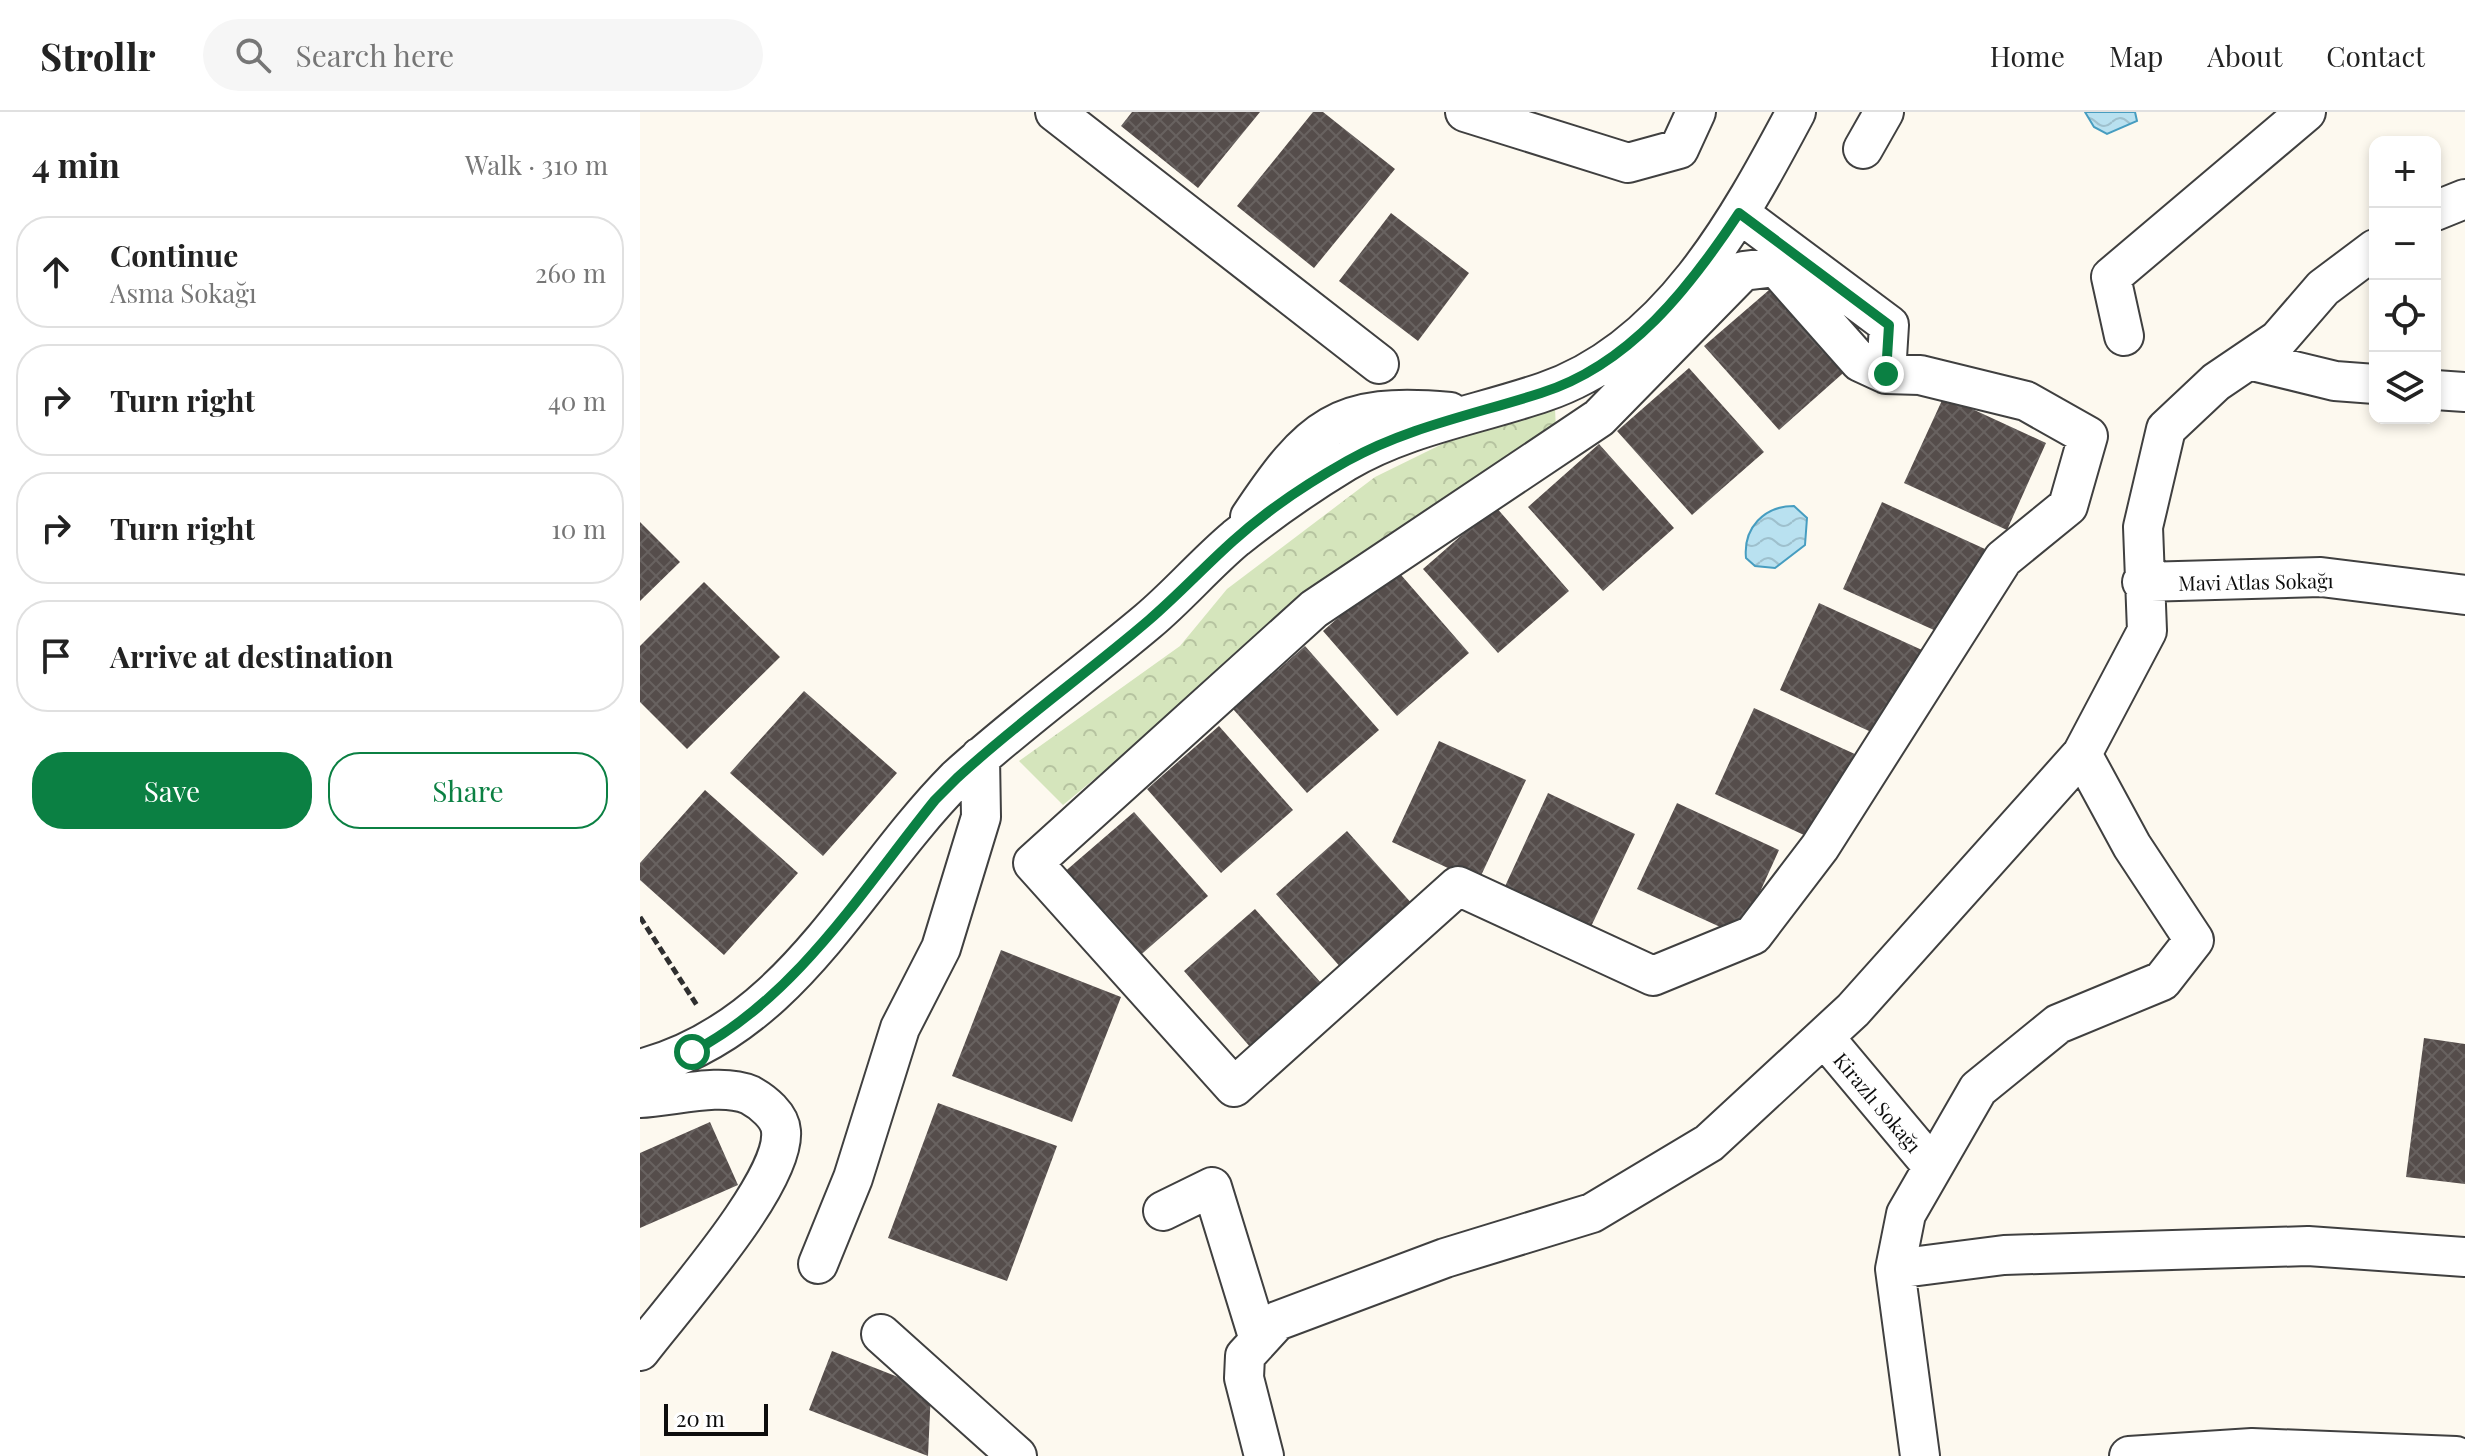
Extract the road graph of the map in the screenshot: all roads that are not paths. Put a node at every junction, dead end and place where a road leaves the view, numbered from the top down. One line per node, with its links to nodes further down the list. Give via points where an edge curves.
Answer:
1 (1055, 112): 14 (street)
2 (1465, 112): 3 (street, via 1628,163 1679,149)
3 (1696, 112)
4 (1796, 112): 10 (street)
5 (1884, 112): 7 (street)
6 (2306, 112): 12 (street, via 2111,277)
7 (1863, 149)
8 (2465, 199): 9 (street)
9 (2441, 209)
10 (1739, 213): 15 (street, via 1889,325); 22 (street, via 1683,290 1602,365 1543,393 1465,413 1383,409 1339,421 1298,450 1235,539 1150,620)
11 (2369, 254): 13 (street, via 2323,288 2278,340)
12 (2124, 336)
13 (2249, 360): 16 (street, via 2335,381); 19 (street, via 2216,382 2166,429 2143,527)
14 (1379, 364)
15 (1886, 374): 15 (street, via 1860,362 1776,267 1743,271 1599,418 1314,609 1033,863 1234,1087 1458,886 1653,976 1753,935 1820,847 2003,559 2068,506 2088,436 2026,401 1920,375)
16 (2369, 384)
17 (2441, 390): 18 (street)
18 (2465, 392)
19 (2142, 582): 20 (street, Mavi Atlas Sokağı, via 2321,577); 21 (street, via 2147,631)
20 (2465, 595)
21 (2082, 754): 23 (street); 26 (street, via 2132,846 2194,940 2162,981 2058,1024 1978,1089)
22 (980, 757): 24 (street, via 935,800 795,972 740,1023 692,1052); 29 (street, via 981,817 941,948 900,1028 853,1178)
23 (1824, 1037): 26 (street, Kirazlı Sokağı); 32 (street, via 1709,1143 1592,1213 1338,1296 1277,1321)
24 (640, 1069)
25 (640, 1098): 33 (street, via 717,1091 748,1094 770,1109 781,1128 779,1155 763,1189)
26 (1933, 1167): 30 (street, via 1906,1214)
27 (1163, 1211): 32 (street, via 1212,1187)
28 (2465, 1257): 30 (street, via 2308,1246 2004,1255)
29 (818, 1264)
30 (1895, 1269): 36 (street)
31 (881, 1334): 34 (street)
32 (1259, 1340): 35 (street, via 1245,1356 1244,1378)
33 (640, 1351)
34 (1017, 1456)
35 (1264, 1456)
36 (1920, 1456)
37 (2129, 1456): 38 (street, via 2252,1448)
38 (2456, 1456)

